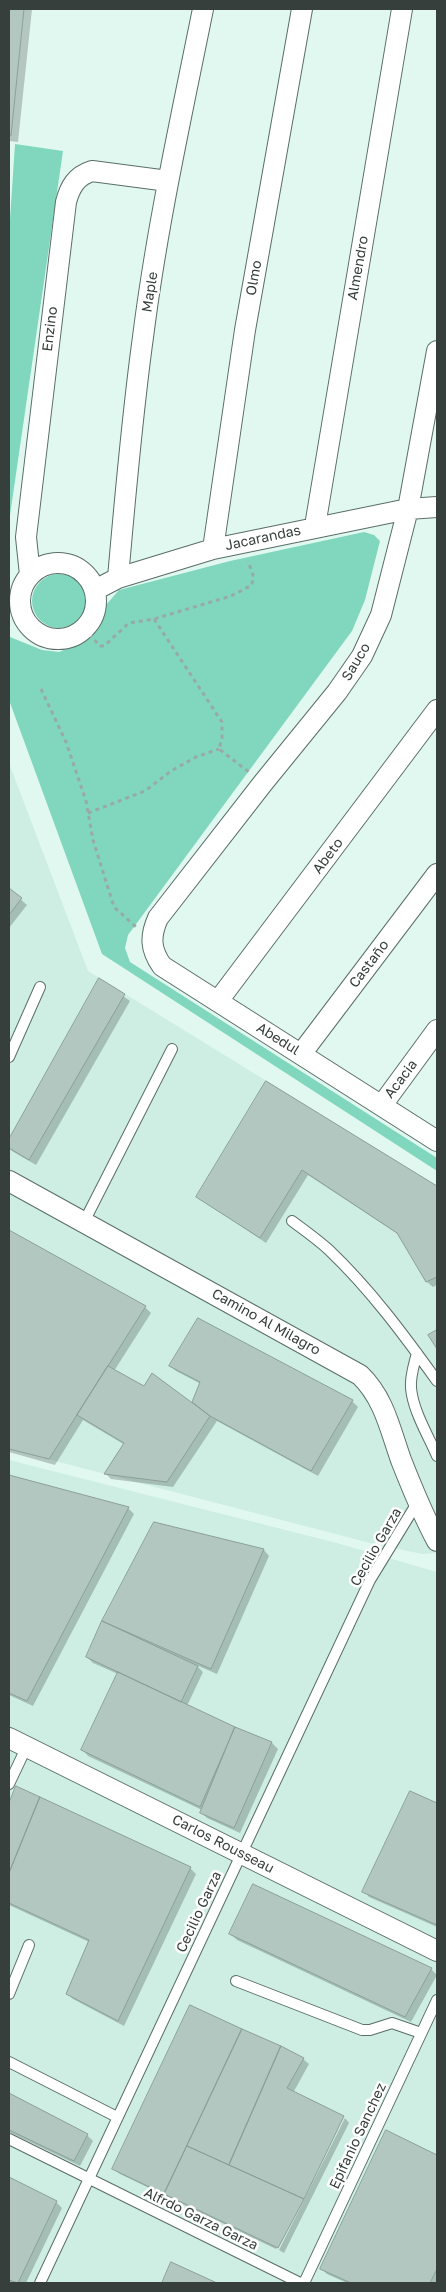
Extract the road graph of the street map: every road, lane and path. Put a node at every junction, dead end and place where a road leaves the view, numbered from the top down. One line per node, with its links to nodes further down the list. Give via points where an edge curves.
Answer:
1 (203, 9): 4 (street, Maple)
2 (302, 9): 10 (street, Olmo, via 245,330)
3 (402, 9): 8 (street, Almendro)
4 (168, 181): 11 (street, Enzino, via 92,171 84,174 69,190 26,537); 12 (street, Maple, via 143,335)
5 (437, 351): 7 (street, Sauco)
6 (437, 507): 7 (street, Jacarandas)
7 (408, 509): 8 (street, Jacarandas); 19 (street, Sauco, via 381,616 362,656)
8 (315, 526): 9 (street, Jacarandas)
9 (242, 544): 10 (street, Jacarandas); 14 (path, via 254,575 252,585 231,596)
10 (212, 548): 12 (street, Jacarandas)
11 (30, 575): 13 (street, via 46,564 66,563 84,572); 15 (street, via 22,589 20,604 29,626 41,635 56,639 72,636)
12 (118, 578): 13 (street, Jacarandas)
13 (95, 590): 15 (street, via 94,614)
14 (154, 618): 15 (path, via 129,623 104,646 100,646); 18 (path, via 222,722)
15 (84, 628)
16 (41, 689): 20 (path, via 66,742)
17 (437, 710): 24 (street, Abeto)
18 (219, 749): 19 (path); 20 (path, via 171,771 145,791)
19 (263, 783): 22 (street, Sauco, via 158,918)
20 (88, 813): 22 (path, via 114,907)
21 (437, 874): 27 (street, Castaño)
22 (151, 940): 24 (street, Abedul, via 155,956 162,966)
23 (40, 987): 28 (lane)
24 (218, 1001): 27 (street, Abedul)
25 (437, 1030): 29 (street, Acacia)
26 (172, 1049): 33 (lane)
27 (301, 1054): 29 (street, Abedul)
28 (9, 1056)
29 (382, 1104): 30 (street, Abedul)
30 (437, 1141)
31 (9, 1182): 33 (street, Camino Al Milagro)
32 (292, 1221): 34 (lane, via 328,1249 358,1279)
33 (84, 1222): 37 (street, Camino Al Milagro, via 360,1375 372,1386 381,1402)
34 (417, 1353): 35 (lane); 36 (lane, via 411,1388)
35 (437, 1381)
36 (437, 1456)
37 (417, 1503): 38 (street, Camino Al Milagro); 42 (lane, Cecilio Garza, via 370,1580)
38 (437, 1541)
39 (9, 1738): 40 (street, Carlos Rousseau)
40 (27, 1746): 41 (lane); 42 (street, Carlos Rousseau)
41 (9, 1784)
42 (241, 1854): 44 (street, Carlos Rousseau); 50 (lane, Cecilio Garza)
43 (29, 1945): 46 (lane)
44 (437, 1951)
45 (236, 1982): 48 (lane, via 362,2030 392,2023)
46 (9, 1994)
47 (437, 2000): 48 (lane, Epifanio Sanchez)
48 (421, 2033): 54 (lane, Epifanio Sanchez)
49 (9, 2062): 50 (lane)
50 (117, 2117): 52 (lane, Cecilio Garza)
51 (9, 2138): 52 (lane, Alfrdo Garza Garza)
52 (89, 2179): 53 (lane, Cecilio Garza); 54 (lane, Alfrdo Garza Garza)
53 (40, 2283)
54 (302, 2283)

